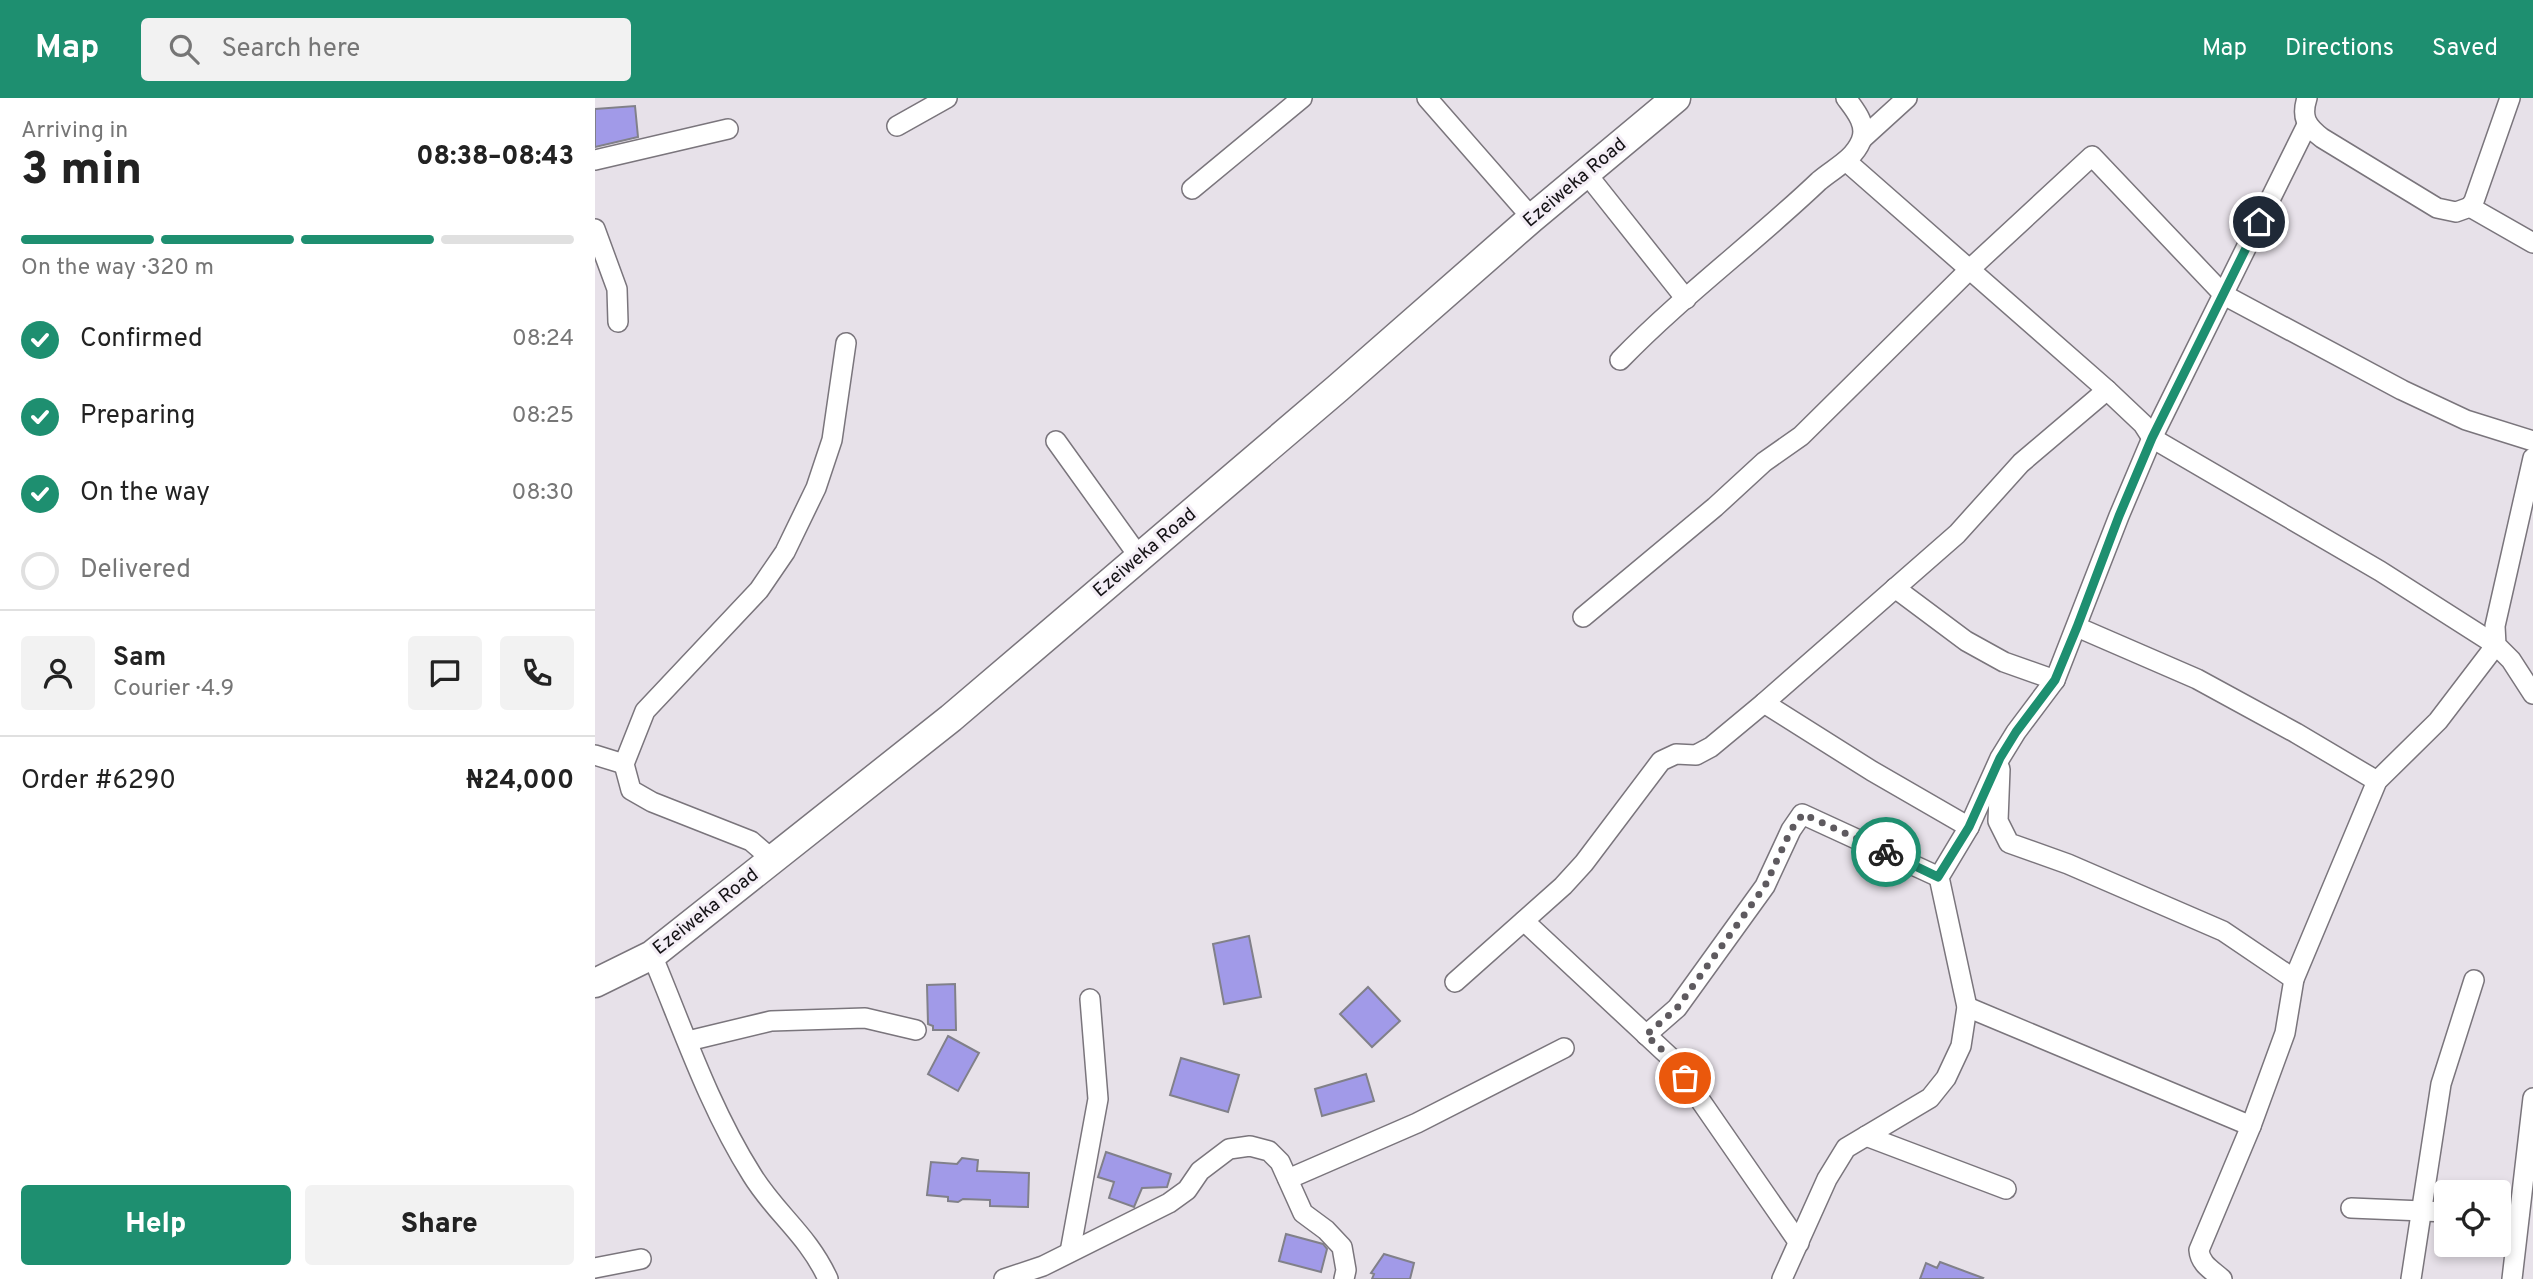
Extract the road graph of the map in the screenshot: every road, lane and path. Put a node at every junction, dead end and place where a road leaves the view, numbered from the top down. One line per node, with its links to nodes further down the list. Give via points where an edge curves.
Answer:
1 (947, 98): 10 (street)
2 (1302, 98): 16 (street)
3 (1427, 98): 18 (street)
4 (1676, 98): 15 (main road, Ezeiweka Road)
5 (1846, 98): 12 (street, via 1862,121)
6 (1907, 98): 12 (street)
7 (2307, 98): 9 (street, via 2302,114)
8 (2510, 98): 17 (street)
9 (2307, 125): 17 (street, via 2437,208 2456,212); 22 (street)
10 (897, 126)
11 (728, 129): 13 (street)
12 (1863, 138): 14 (street)
13 (595, 160)
14 (1846, 161): 21 (street); 23 (street)
15 (1586, 173): 18 (main road, Ezeiweka Road); 23 (street)
16 (1192, 189)
17 (2470, 207): 20 (street)
18 (1532, 218): 32 (main road, Ezeiweka Road)
19 (595, 229): 24 (street, via 617,289)
20 (2533, 243)
21 (1971, 268): 22 (street, via 2092,156); 27 (street); 34 (street, via 1801,436 1764,462)
22 (2224, 295): 28 (street); 30 (street, via 2402,390 2466,420)
23 (1686, 299): 26 (street)
24 (618, 322)
25 (846, 343): 43 (street, via 832,440 816,488 785,552 759,590 645,711)
26 (1620, 360)
27 (2107, 390): 28 (street); 33 (street, via 2021,463 1957,534)
28 (2152, 438): 35 (street); 36 (street)
29 (1056, 441): 32 (street)
30 (2533, 441)
31 (2533, 458): 36 (street, via 2499,602)
32 (1140, 558): 46 (main road, Ezeiweka Road)
33 (1895, 588): 38 (street, via 1966,641 2004,662); 40 (street)
34 (1583, 617)
35 (2077, 627): 38 (street); 44 (street, via 2197,679)
36 (2497, 645): 37 (street); 44 (street, via 2438,721)
37 (2525, 671): 39 (street)
38 (2055, 680): 42 (street)
39 (2533, 694)
40 (1764, 703): 45 (street); 48 (street, via 1696,755 1676,754 1661,761 1584,863)
41 (595, 755): 43 (street)
42 (2000, 758): 45 (street); 50 (street, via 1998,821 2009,843 2223,931)
43 (624, 764): 46 (street, via 631,790 751,841)
44 (2377, 781): 50 (street)
45 (1969, 827): 47 (street)
46 (773, 860): 49 (main road, Ezeiweka Road)
47 (1938, 877): 55 (street); 57 (street, via 1803,814 1765,886 1677,1008)
48 (1524, 921): 52 (street); 57 (street)
49 (652, 955): 53 (main road, Ezeiweka Road); 58 (street)
50 (2294, 979): 61 (street, via 2285,1033)
51 (2475, 980): 67 (street, via 2441,1084)
52 (1455, 982)
53 (595, 983)
54 (1090, 999): 72 (street, via 1098,1099)
55 (1967, 1007): 61 (street); 62 (street, via 1961,1046 1946,1078 1930,1098)
56 (916, 1030): 58 (street, via 865,1018 771,1021)
57 (1646, 1035): 71 (street, via 1671,1058)
58 (688, 1041): 75 (street, via 717,1113 752,1176 806,1240)
59 (1564, 1048): 64 (street, via 1417,1123)
60 (2533, 1098): 63 (street)
61 (2251, 1126): 79 (street, via 2199,1250 2203,1264)
62 (1866, 1136): 65 (street); 71 (street, via 1846,1148 1837,1160)
63 (2528, 1175): 70 (street)
64 (1288, 1179): 72 (street, via 1269,1151 1249,1146 1229,1149 1169,1203); 77 (street, via 1303,1213 1342,1247)
65 (2006, 1189)
66 (2351, 1208): 67 (street)
67 (2423, 1211): 68 (street); 80 (street)
68 (2434, 1211)
69 (2511, 1215): 70 (street)
70 (2519, 1215): 81 (street)
71 (1799, 1243): 78 (street)
72 (1070, 1252): 76 (street)
73 (641, 1259): 74 (street)
74 (595, 1268)
75 (828, 1279)
76 (1004, 1279)
77 (1344, 1279)
78 (1782, 1279)
79 (2222, 1279)
80 (2411, 1279)
81 (2512, 1279)

